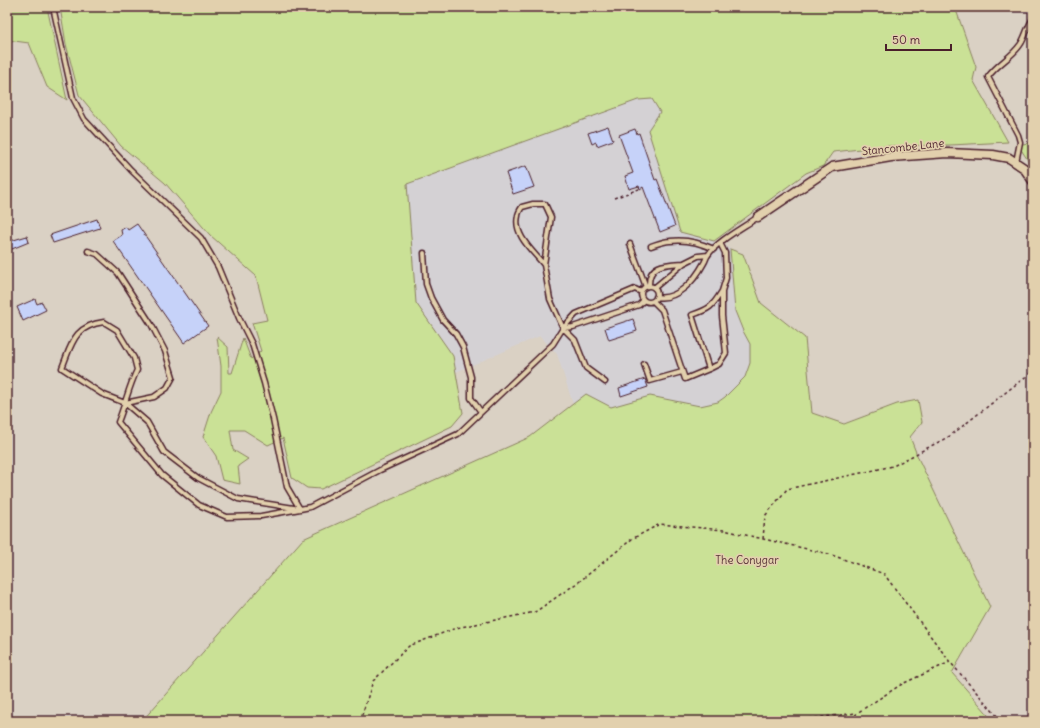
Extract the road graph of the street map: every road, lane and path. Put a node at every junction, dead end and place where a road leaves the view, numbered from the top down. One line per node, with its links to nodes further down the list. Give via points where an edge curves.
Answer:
1 (53, 7): 32 (lane, via 73,98 84,119 130,170 201,238 218,267 252,344 273,419 287,487)
2 (1033, 19): 3 (lane, via 1022,44 993,69 988,77 1018,135 1020,142)
3 (1016, 162): 4 (street, Stancombe Lane); 7 (street, Stancombe Lane, via 1010,158 993,155 947,153 891,157 832,167)
4 (1033, 181)
5 (639, 189): 6 (path)
6 (614, 198)
7 (758, 217): 8 (lane)
8 (720, 243): 11 (lane); 19 (lane, via 725,253 726,278)
9 (630, 244): 17 (lane)
10 (651, 246): 11 (lane, via 681,240)
11 (714, 249): 14 (lane)
12 (88, 252): 30 (lane, via 97,254 118,273 151,324 165,351 173,377 166,388 154,397)
13 (424, 254): 31 (lane, via 426,284 431,298 463,348 471,377 471,398)
14 (708, 255): 15 (lane, via 698,256); 21 (lane, via 688,284 667,298)
15 (684, 263): 17 (lane, via 668,264 655,269); 18 (lane)
16 (544, 265): 16 (lane, via 551,216 545,204 522,207 517,216 518,227 522,237); 24 (lane, via 550,299)
17 (647, 286): 18 (lane); 20 (lane)
18 (654, 288): 21 (lane, via 657,292)
19 (722, 291): 26 (lane, via 726,353 719,364); 26 (lane, via 707,310 692,315)
20 (641, 292): 22 (lane); 24 (lane, via 635,289 576,314)
21 (656, 297): 23 (lane)
22 (644, 300): 23 (lane); 24 (lane, via 639,305)
23 (653, 301): 28 (lane, via 662,310)
24 (563, 328): 29 (lane, via 575,340 586,368); 31 (lane, via 553,344)
25 (644, 364): 28 (lane, via 650,381)
26 (709, 369): 28 (lane, via 685,379)
27 (1033, 371): 33 (path, via 950,436 893,466 787,489 765,516)
28 (682, 372)
29 (605, 382)
30 (125, 403): 30 (lane, via 137,370 134,358 117,330 104,322 87,326 76,334 62,368 102,394); 32 (lane, via 147,422 164,452 198,478 238,499); 32 (lane, via 118,422 162,475 199,505 227,517 262,516)
31 (481, 412): 32 (lane, via 458,434 380,470 310,508)
32 (300, 509)
33 (763, 539): 34 (path, via 829,554 884,574); 36 (path, via 724,530 660,524 632,539 580,581 535,612 456,628 409,646 374,681)
34 (950, 662): 35 (path, via 902,684); 39 (path)
35 (857, 713): 37 (path, via 807,719 770,718); 38 (path)
36 (360, 721)
37 (762, 721)
38 (852, 721)
39 (999, 721)

